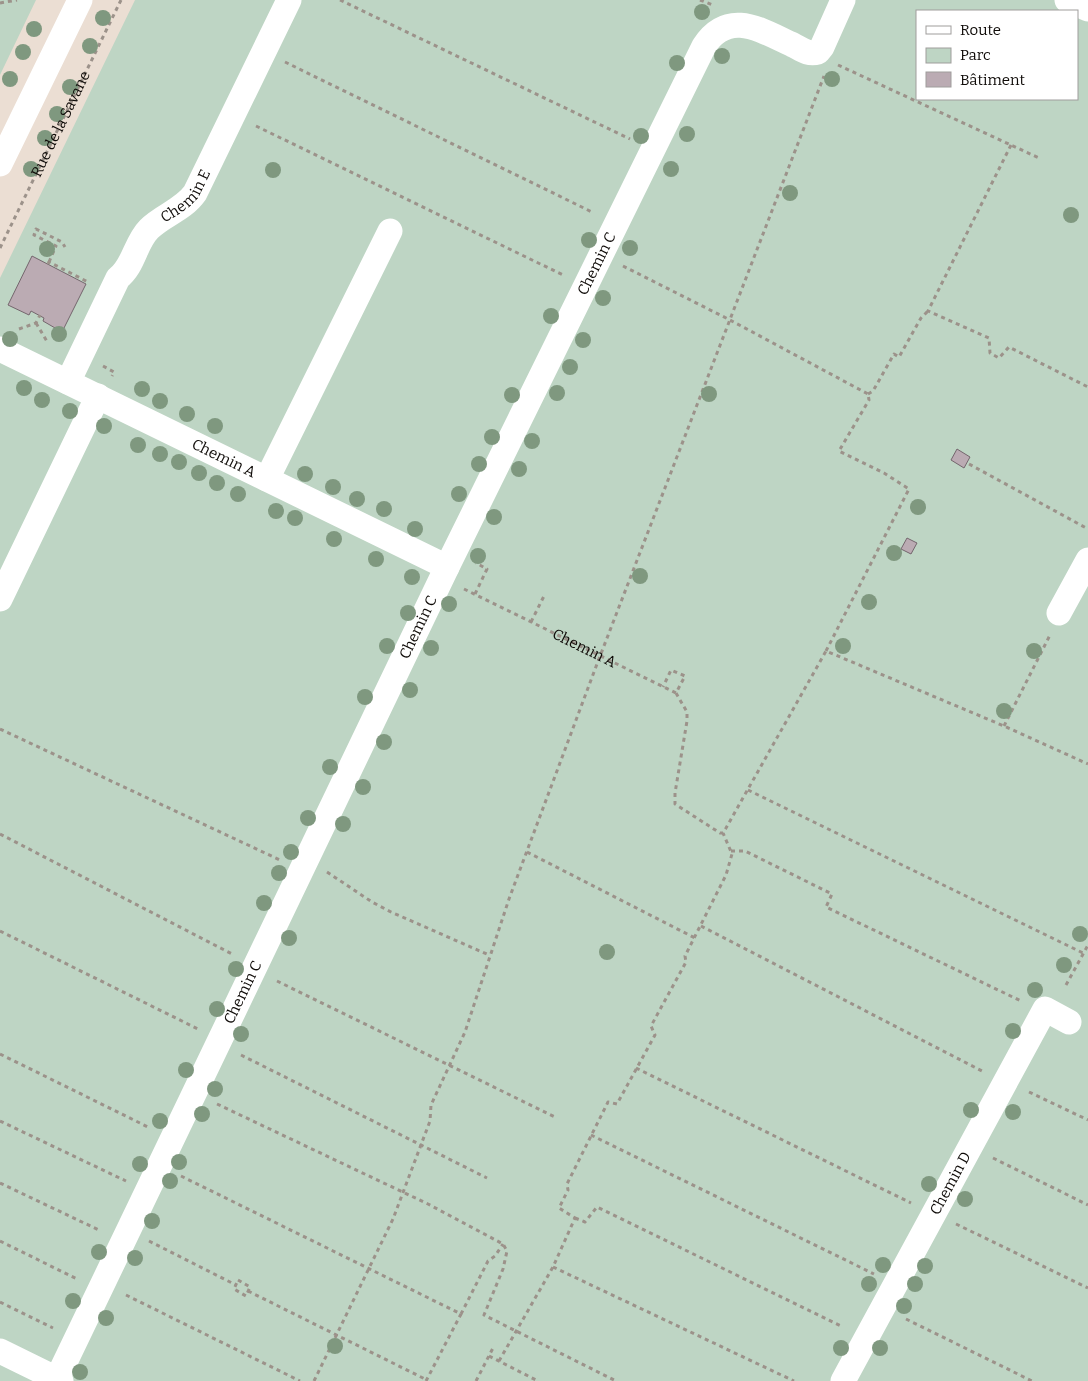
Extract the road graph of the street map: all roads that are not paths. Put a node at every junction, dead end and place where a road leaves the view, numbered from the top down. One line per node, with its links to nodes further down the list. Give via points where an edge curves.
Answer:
1 (80, 0): 6 (street)
2 (289, 0): 9 (street, Chemin E, via 195,193 185,205 158,222 145,235 125,273 118,278)
3 (844, 0): 13 (street, Chemin C, via 818,52 807,52 742,24 727,27 708,40)
4 (1067, 0): 5 (street)
5 (1088, 9)
6 (0, 164)
7 (390, 231): 11 (street)
8 (6, 340): 9 (street, Chemin A)
9 (68, 382): 10 (street, Chemin A)
10 (98, 396): 11 (street, Chemin A); 14 (street)
11 (267, 479): 13 (street, Chemin A)
12 (1088, 560): 15 (street)
13 (453, 577): 18 (street, Chemin C)
14 (0, 599)
15 (1055, 623)
16 (1069, 1022): 19 (street, Chemin D, via 1046,1009)
17 (0, 1351): 18 (street, Chemin C)
18 (59, 1380)
19 (843, 1381)

